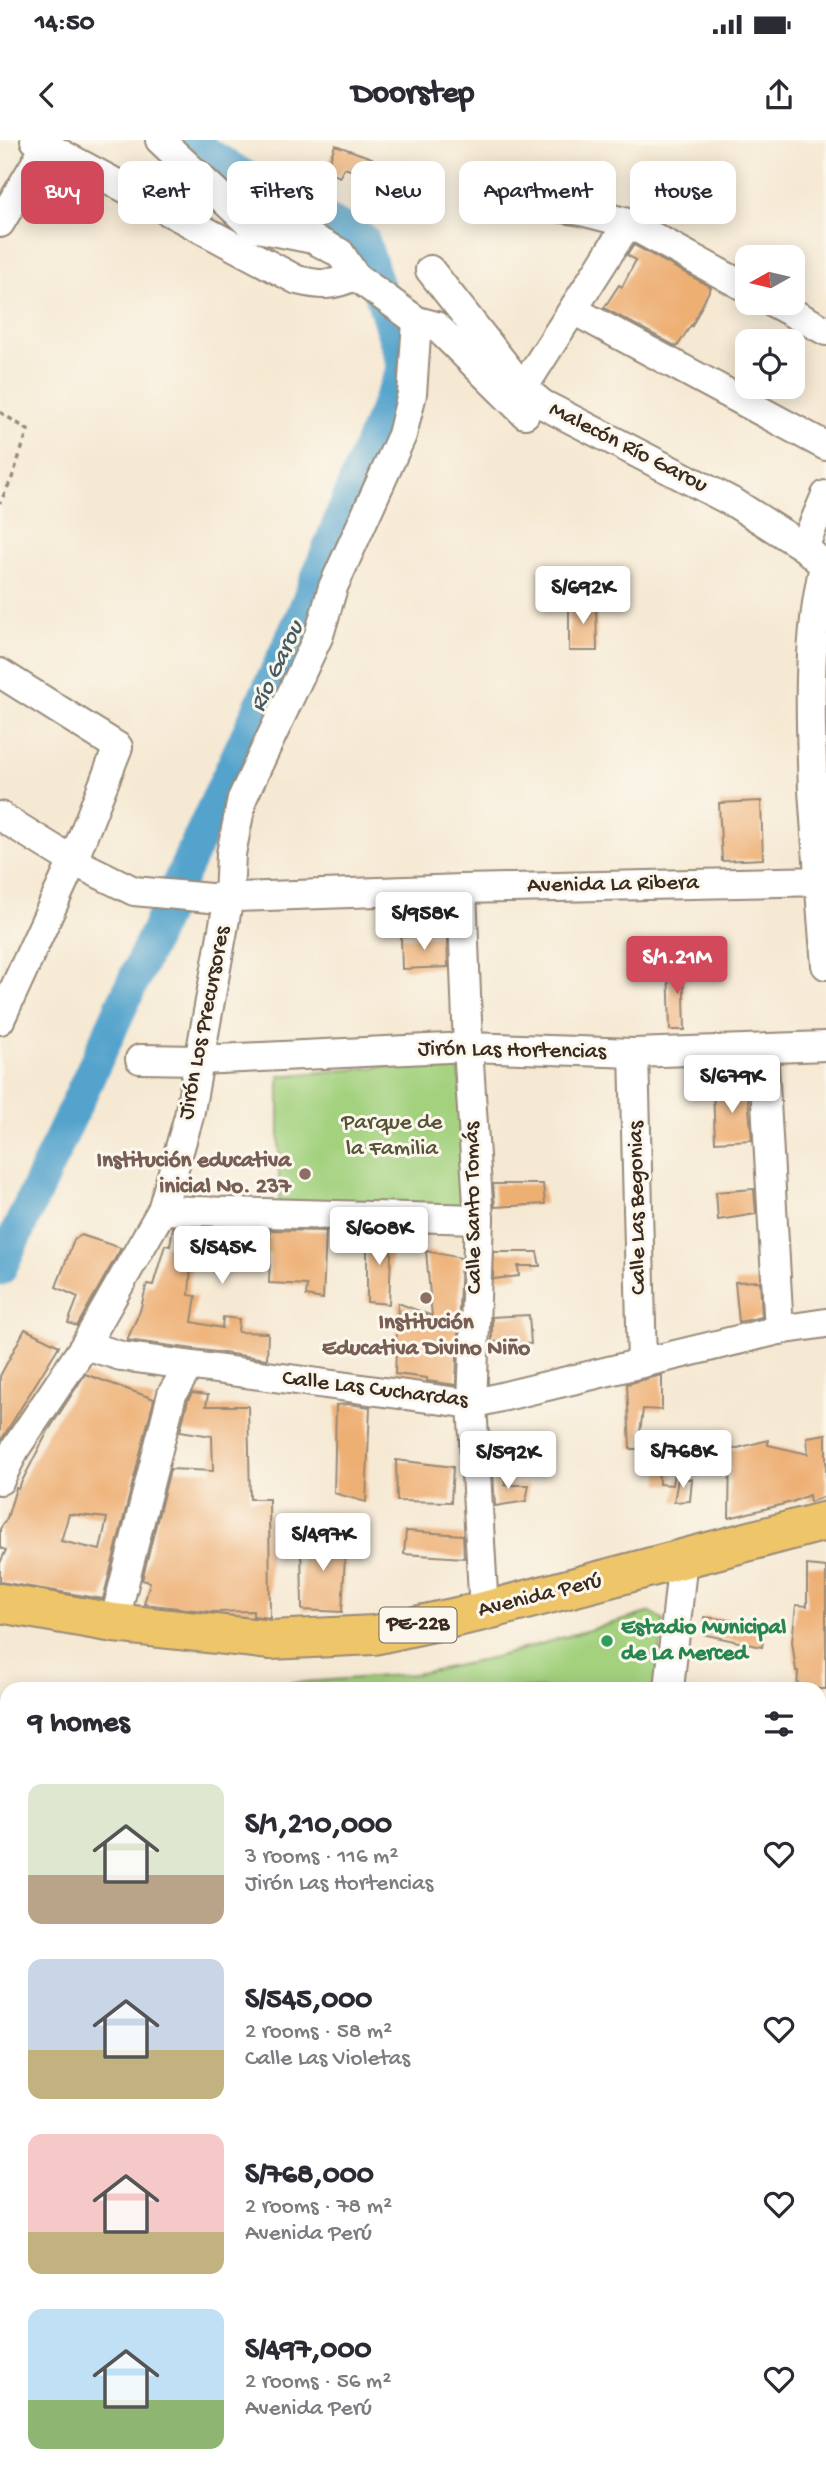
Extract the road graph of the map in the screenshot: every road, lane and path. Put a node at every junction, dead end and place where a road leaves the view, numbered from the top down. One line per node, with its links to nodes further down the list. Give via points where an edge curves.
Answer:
1 (160, 140): 7 (street, via 253,228 313,239 340,253)
2 (41, 143): 4 (street); 7 (street, via 297,281 334,285)
3 (616, 220): 5 (street)
4 (0, 223)
5 (628, 223): 8 (street); 9 (street)
6 (430, 270): 13 (street, Malecón Río Garou)
7 (355, 276): 11 (street)
8 (735, 281)
9 (573, 310): 13 (street); 15 (street)
10 (796, 315): 12 (street)
11 (418, 321): 13 (street, via 436,326 531,420); 24 (street, Jirón Los Precursores, via 412,394 402,435 333,587 319,635 242,799)
12 (826, 331)
13 (533, 396): 18 (street, Malecón Río Garou, via 736,504)
14 (0, 412): 17 (path, via 28,430)
15 (826, 446)
16 (826, 495): 18 (street)
17 (0, 503)
18 (818, 560): 22 (street, via 810,703)
19 (0, 673): 21 (street, via 118,747)
20 (0, 816): 21 (street, Avenida La Ribera)
21 (73, 862): 24 (street, Avenida La Ribera, via 134,891); 26 (street)
22 (822, 881): 23 (street, Avenida La Ribera); 25 (street)
23 (463, 889): 24 (street, Avenida La Ribera); 29 (street, Calle Santo Tomás)
24 (220, 897): 33 (street, Jirón Los Precursores)
25 (826, 965)
26 (9, 977): 27 (street)
27 (0, 1020)
28 (826, 1046): 30 (street, Jirón Las Hortencias)
29 (468, 1047): 31 (street, Jirón Las Hortencias); 33 (street, Jirón Las Hortencias); 35 (street, Calle Santo Tomás)
30 (763, 1049): 31 (street, Jirón Las Hortencias); 37 (street)
31 (634, 1052): 39 (street, Calle Las Begonias)
32 (139, 1059): 33 (street, Jirón Las Hortencias)
33 (199, 1060): 34 (street, Jirón Los Precursores, via 189,1116)
34 (162, 1210): 35 (street); 38 (street, Jirón Los Precursores)
35 (479, 1219): 41 (street, Calle Santo Tomás)
36 (826, 1323): 37 (street, Calle Las Cuchardas)
37 (779, 1331): 39 (street, Calle Las Cuchardas)
38 (85, 1345): 40 (street, Calle Las Cuchardas, via 121,1356); 42 (street, Jirón Los Precursores, via 15,1449)
39 (642, 1363): 41 (street, Calle Las Cuchardas)
40 (189, 1366): 41 (street, Calle Las Cuchardas); 47 (street, via 172,1394)
41 (472, 1404): 46 (street, Calle Santo Tomás)
42 (0, 1480)
43 (826, 1521): 44 (highway, Avenida Perú / PE-22B)
44 (683, 1558): 46 (highway, Avenida Perú / PE-22B); 48 (street)
45 (0, 1603): 47 (highway, Avenida Perú / PE-22B)
46 (484, 1611): 47 (highway, Avenida Perú / PE-22B, via 374,1635 271,1640)
47 (114, 1623)
48 (670, 1682)

